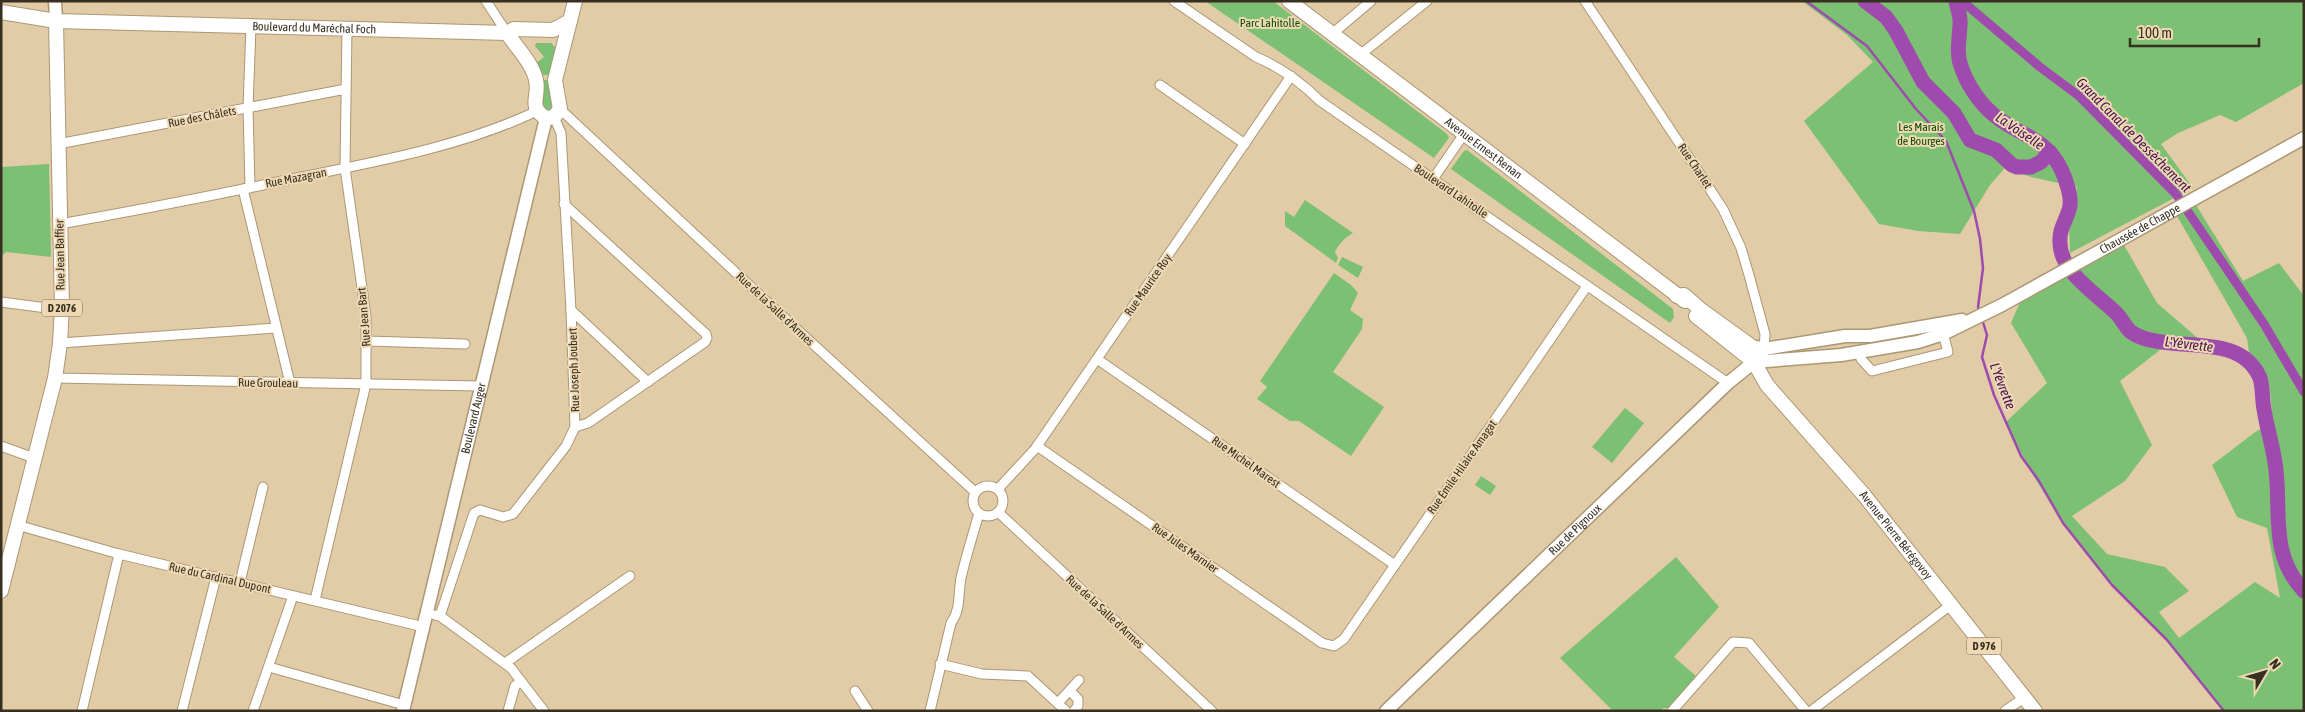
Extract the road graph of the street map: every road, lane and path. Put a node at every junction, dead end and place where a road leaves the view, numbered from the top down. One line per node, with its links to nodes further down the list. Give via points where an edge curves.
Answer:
1 (55, 1): 10 (main road, Rue Jean Baffier)
2 (486, 1): 15 (street)
3 (575, 1): 11 (main road)
4 (1174, 1): 20 (street, Boulevard Lahitolle, via 1256,57)
5 (1289, 1): 16 (main road, Avenue Ernest Renan)
6 (1371, 1): 16 (street)
7 (1426, 1): 19 (street)
8 (1585, 1): 45 (street, Rue Charlet, via 1724,209 1741,248 1765,334)
9 (1, 12): 10 (main road, Boulevard du Maréchal Foch)
10 (56, 21): 12 (main road, Boulevard du Maréchal Foch); 27 (main road, Rue Jean Baffier / D 2076)
11 (570, 21): 14 (main road, Boulevard du Maréchal Foch, via 553,30); 18 (main road)
12 (251, 26): 13 (main road, Boulevard du Maréchal Foch); 23 (street)
13 (348, 29): 15 (main road, Boulevard du Maréchal Foch); 22 (street, Rue Jean Bart)
14 (539, 30): 15 (main road, Boulevard du Maréchal Foch); 17 (main road, via 523,35 518,40); 18 (main road, via 551,33 561,42)
15 (507, 33): 17 (main road)
16 (1332, 34): 19 (main road, Avenue Ernest Renan)
17 (518, 50): 24 (main road, via 536,80 534,105)
18 (562, 53): 24 (main road)
19 (1360, 55): 25 (main road, Avenue Ernest Renan)
20 (1291, 76): 28 (street, Rue Maurice Roy); 30 (street, Boulevard Lahitolle, via 1320,101)
21 (1160, 85): 28 (street)
22 (346, 89): 23 (street, Rue des Châlets); 29 (street, Rue Jean Bart)
23 (248, 108): 27 (street, Rue des Châlets); 31 (street)
24 (545, 116): 29 (street, Rue Mazagran, via 437,148); 32 (street, Rue Joseph Joubert, via 560,133); 54 (main road, Boulevard Auger); 61 (street, Rue de la Salle d'Armes, via 576,126)
25 (1464, 134): 30 (street); 35 (main road, Avenue Ernest Renan)
26 (2304, 138): 40 (main road, Chaussée de Chappe, via 1990,311)
27 (58, 144): 33 (main road, Rue Jean Baffier / D 2076)
28 (1245, 144): 47 (street, Rue Maurice Roy)
29 (345, 168): 31 (street, Rue Mazagran); 42 (street, Rue Jean Bart)
30 (1433, 179): 34 (street, Boulevard Lahitolle)
31 (246, 188): 33 (street, Rue Mazagran); 39 (street)
32 (564, 204): 38 (street, Rue Joseph Joubert); 50 (street, via 706,334 705,342)
33 (60, 224): 37 (main road, Rue Jean Baffier / D 2076)
34 (1587, 286): 52 (street, Boulevard Lahitolle); 66 (street, Rue Émile Hilaire Amagat)
35 (1677, 296): 45 (main road, Avenue Ernest Renan, via 1684,295); 48 (main road, Avenue Ernest Renan, via 1703,324)
36 (1, 302): 37 (street)
37 (62, 310): 43 (main road, Rue Jean Baffier / D 2076)
38 (571, 310): 50 (street); 55 (street, Rue Joseph Joubert)
39 (276, 328): 43 (street); 51 (street)
40 (1942, 329): 41 (main road, Chaussée de Chappe); 46 (main road, Chaussée de Chappe, via 1918,342); 46 (street, via 1948,352 1872,371 1861,359)
41 (1870, 336): 45 (main road, Chaussée de Chappe, via 1844,336); 48 (main road, Chaussée de Chappe, via 1855,342 1776,354)
42 (367, 341): 44 (street); 53 (street, Rue Jean Bart)
43 (60, 343): 49 (main road, Rue Jean Baffier / D 2076)
44 (465, 344)
45 (1758, 348): 48 (main road)
46 (1860, 352): 48 (main road, Chaussée de Chappe)
47 (1097, 359): 57 (street, Rue Maurice Roy); 66 (street, Rue Michel Marest)
48 (1754, 362): 52 (main road, Rue de Pignoux); 73 (main road, Avenue Pierre Bérégovoy / D 976, via 1767,385 1864,495)
49 (55, 378): 51 (street, Rue Grouleau); 58 (main road, Rue Jean Baffier / D 2076)
50 (648, 382): 55 (street, via 588,423)
51 (290, 383): 53 (street, Rue Grouleau)
52 (1728, 383): 97 (main road, Rue de Pignoux)
53 (366, 384): 54 (street, Rue Grouleau); 72 (street, Rue Jean Bart)
54 (480, 386): 74 (main road, Boulevard Auger)
55 (575, 426): 74 (street, Rue Joseph Joubert, via 566,446 513,514 503,517 480,510 474,512)
56 (1, 446): 58 (street)
57 (1038, 446): 60 (street, Rue Maurice Roy); 76 (street, Rue Jules Marnier, via 1322,642)
58 (34, 458): 64 (main road, Rue Jean Baffier / D 2076)
59 (264, 486): 69 (street)
60 (998, 489): 61 (street, via 986,485); 62 (street, via 1002,505)
61 (975, 492): 63 (street, via 972,503)
62 (998, 512): 63 (street, via 985,516); 96 (street, Rue de la Salle d'Armes)
63 (978, 513): 78 (street, via 955,617)
64 (17, 525): 65 (street, Rue du Cardinal Dupont); 70 (main road, Rue Jean Baffier / D 2076)
65 (119, 554): 68 (street, Rue du Cardinal Dupont); 87 (street)
66 (1395, 565): 76 (street, Rue Émile Hilaire Amagat, via 1344,639)
67 (630, 576): 77 (street)
68 (216, 577): 69 (street, Rue du Cardinal Dupont); 88 (street)
69 (240, 582): 71 (street, Rue du Cardinal Dupont)
70 (1, 591)
71 (293, 596): 72 (street, Rue du Cardinal Dupont); 79 (street)
72 (315, 600): 75 (street, Rue du Cardinal Dupont)
73 (1952, 604): 84 (main road, Avenue Pierre Bérégovoy / D 976); 100 (street)
74 (434, 614): 75 (main road, Boulevard Auger); 77 (street)
75 (424, 627): 86 (main road, Boulevard Auger)
76 (1334, 646)
77 (505, 664): 81 (street)
78 (940, 664): 85 (street, via 986,674 1028,676); 93 (street)
79 (269, 667): 86 (street); 89 (street)
80 (1079, 680): 83 (street)
81 (521, 681): 90 (street, via 515,686); 91 (street)
82 (855, 691): 92 (street)
83 (1070, 691): 85 (street); 95 (street, via 1078,699)
84 (2025, 697): 101 (street); 102 (main road, Avenue Pierre Bérégovoy / D 976)
85 (1058, 703): 94 (street)
86 (404, 708)
87 (82, 711)
88 (182, 711)
89 (253, 711)
90 (508, 711)
91 (544, 711)
92 (868, 711)
93 (930, 711)
94 (1066, 711)
95 (1074, 711)
96 (1212, 711)
97 (1386, 711)
98 (1672, 711): 99 (street, via 1733,642 1749,643)
99 (1806, 711)
100 (1811, 711)
101 (2005, 711)
102 (2035, 711)

